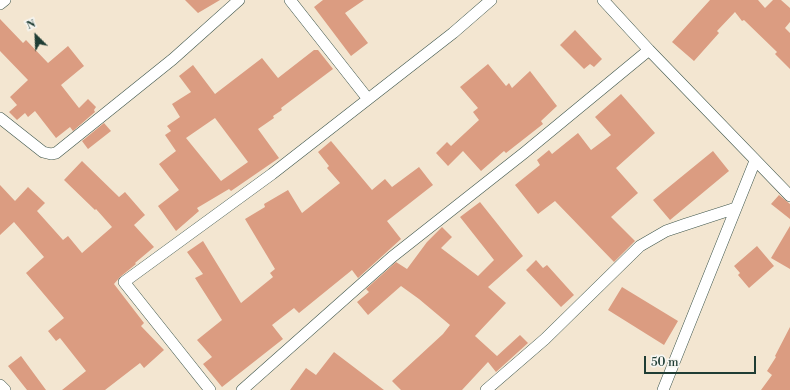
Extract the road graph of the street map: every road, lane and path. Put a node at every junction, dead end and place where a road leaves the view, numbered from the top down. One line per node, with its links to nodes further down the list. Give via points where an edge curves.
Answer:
1 (5, 0): 6 (street)
2 (239, 0): 9 (street, via 174,58 56,153 43,152)
3 (290, 0): 8 (street)
4 (491, 0): 8 (street)
5 (603, 0): 7 (street)
6 (0, 4)
7 (649, 50): 10 (street); 16 (street, via 392,257)
8 (368, 99): 15 (street, via 272,174 124,282)
9 (0, 118)
10 (755, 161): 11 (street); 12 (street)
11 (790, 196)
12 (732, 209): 17 (street, via 666,231 640,246 545,339); 18 (street)
13 (0, 385): 14 (street)
14 (4, 390)
15 (210, 390)
16 (242, 390)
17 (486, 390)
18 (663, 390)

